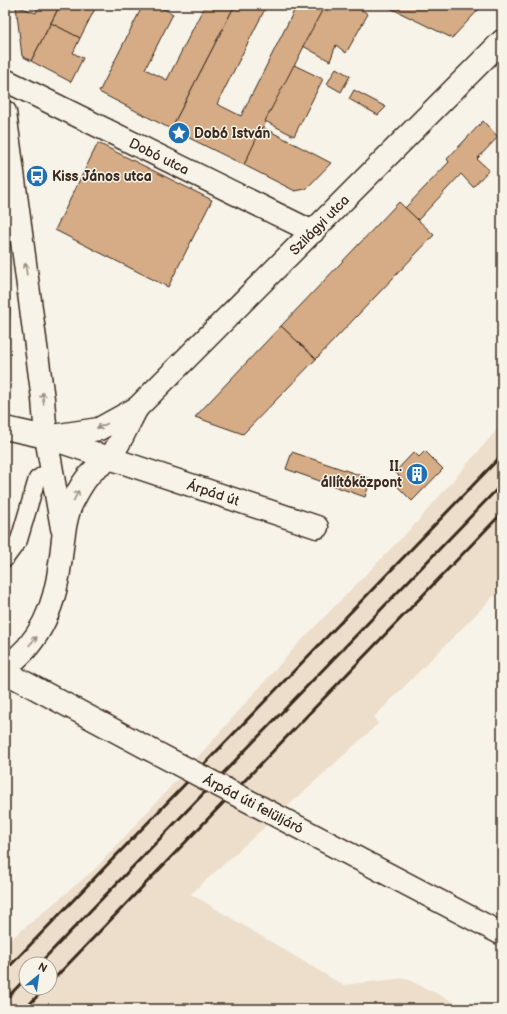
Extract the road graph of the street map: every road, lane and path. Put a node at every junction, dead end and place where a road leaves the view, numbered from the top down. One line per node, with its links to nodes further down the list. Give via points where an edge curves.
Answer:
1 (502, 41): 4 (street, Szilágyi utca)
2 (5, 80): 4 (street, Dobó utca)
3 (5, 112): 7 (street, one-way to 3)
4 (313, 232): 5 (street, Szilágyi utca)
5 (137, 408): 7 (street, Szilágyi utca, one-way to 7, via 99,429); 8 (street, Szilágyi utca)
6 (5, 428): 7 (street, Árpád út)
7 (46, 437): 8 (street, Árpád út); 9 (street)
8 (110, 457): 10 (street, Árpád út); 11 (street, one-way to 8, via 70,506 79,489)
9 (52, 469): 11 (street); 12 (lane, via 37,479 19,540)
10 (317, 527)
11 (63, 532): 13 (street, one-way to 11, via 16,660 38,636 51,610)
12 (5, 558)
13 (5, 667)
14 (5, 672): 15 (street, Árpád úti felüljáró, bridge)
15 (502, 934)

